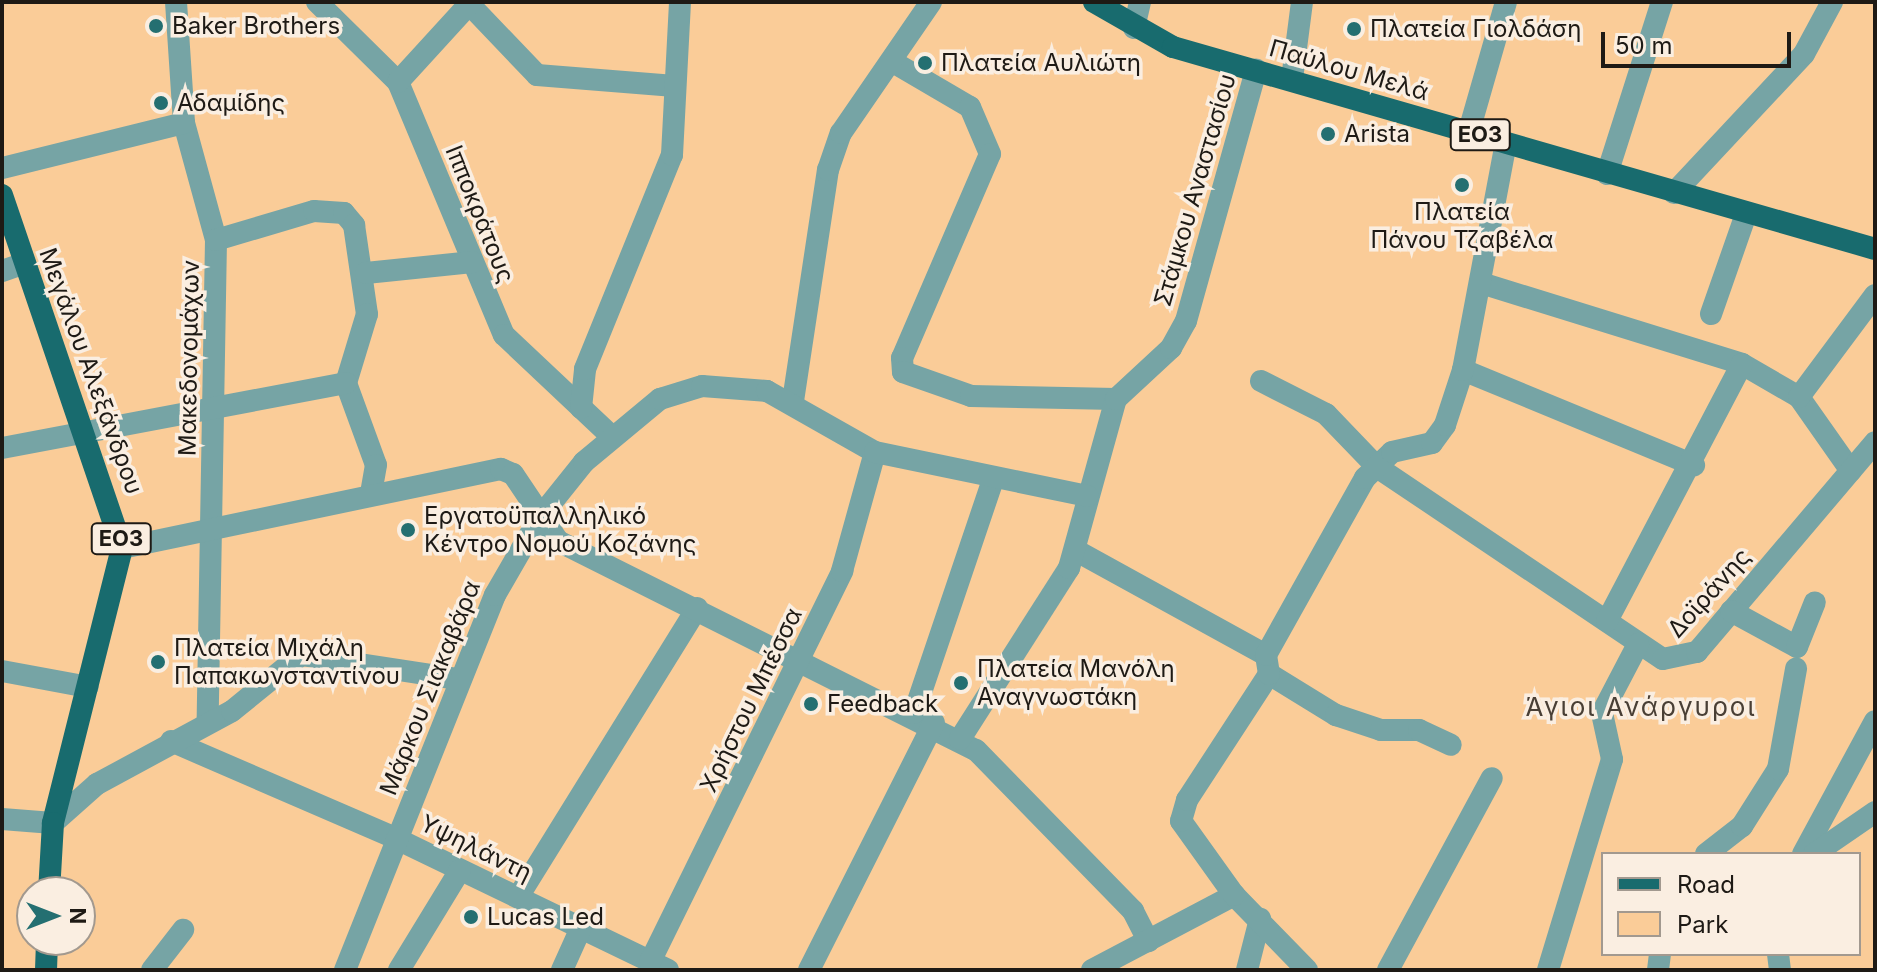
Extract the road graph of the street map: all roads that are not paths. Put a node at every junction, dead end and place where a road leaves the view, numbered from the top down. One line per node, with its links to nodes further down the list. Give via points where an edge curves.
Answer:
1 (176, 2): 18 (street, Μακεδονομάχων)
2 (317, 2): 16 (street, Ιπποκράτους)
3 (680, 2): 17 (street)
4 (931, 2): 13 (street)
5 (1094, 2): 12 (main road, Παύλου Μελά / ΕΟ3)
6 (1140, 2): 12 (street)
7 (1302, 2): 15 (street)
8 (1506, 2): 19 (street)
9 (1662, 2): 22 (street)
10 (1832, 2): 23 (street, via 1804,54)
11 (471, 4): 16 (street); 17 (street, via 537,75)
12 (1134, 28): 14 (main road, Παύλου Μελά / ΕΟ3)
13 (893, 62): 40 (street, via 970,107 990,154 902,358 903,372 971,396); 41 (street, via 841,133 828,170)
14 (1256, 70): 15 (main road, Παύλου Μελά / ΕΟ3); 40 (street, Στάμκου Αναστασίου, via 1186,321 1171,348)
15 (1292, 79): 19 (main road, Παύλου Μελά / ΕΟ3)
16 (398, 82): 28 (street, Ιπποκράτους)
17 (675, 86): 42 (street, via 672,155 585,369)
18 (184, 123): 21 (street); 26 (street, Μακεδονομάχων)
19 (1469, 131): 20 (main road, Παύλου Μελά / ΕΟ3)
20 (1506, 143): 22 (main road, Παύλου Μελά / ΕΟ3); 32 (street)
21 (2, 168)
22 (1607, 174): 23 (main road, Παύλου Μελά / ΕΟ3)
23 (1674, 193): 25 (main road, Παύλου Μελά / ΕΟ3)
24 (2, 195): 29 (main road, Μεγάλου Αλεξάνδρου / ΕΟ3)
25 (1746, 214): 27 (main road, Παύλου Μελά / ΕΟ3); 34 (street)
26 (216, 240): 31 (street, via 332,210 354,225); 43 (street, Μακεδονομάχων)
27 (1875, 249)
28 (472, 262): 31 (street); 42 (street, Ιπποκράτους, via 504,335)
29 (25, 263): 30 (street); 44 (main road, Μεγάλου Αλεξάνδρου / ΕΟ3)
30 (2, 271)
31 (366, 273): 38 (street, via 367,314)
32 (1481, 283): 35 (street); 36 (street)
33 (1875, 295): 39 (street)
34 (1711, 314)
35 (1742, 364): 39 (street); 49 (street)
36 (1463, 370): 49 (street); 50 (street, via 1432,443 1392,452)
37 (1261, 381): 50 (street, via 1326,414)
38 (346, 383): 43 (street); 53 (street, via 376,465)
39 (1799, 397): 51 (street)
40 (1116, 399): 54 (street)
41 (793, 401): 45 (street, Μάρκου Σιακαβάρα, via 737,386 692,388 660,399); 48 (street, Μάρκου Σιακαβάρα)
42 (581, 408): 45 (street, Ιπποκράτους)
43 (214, 409): 44 (street); 56 (street, Μακεδονομάχων)
44 (87, 434): 47 (street); 57 (main road, Μεγάλου Αλεξάνδρου / ΕΟ3)
45 (610, 435): 55 (street, Μάρκου Σιακαβάρα)
46 (1875, 442): 51 (street, Δοϊράνης)
47 (2, 448)
48 (875, 452): 52 (street, Μάρκου Σιακαβάρα); 65 (street, Χρήστου Μπέσσα, via 842,571)
49 (1694, 465): 62 (street)
50 (1377, 467): 62 (street); 66 (street)
51 (1851, 471): 61 (street, Δοϊράνης)
52 (993, 480): 54 (street, Μάρκου Σιακαβάρα); 70 (street)
53 (371, 493): 55 (street, via 501,469 513,474); 56 (street)
54 (1087, 496): 58 (street)
55 (540, 517): 60 (street, via 558,541); 68 (street, Μάρκου Σιακαβάρα)
56 (212, 528): 57 (street); 71 (street, Μακεδονομάχων)
57 (122, 548): 69 (main road, ΕΟ3)
58 (1075, 550): 66 (street); 73 (street, via 1058,591)
59 (1815, 602): 64 (street)
60 (697, 608): 65 (street); 87 (street)
61 (1731, 611): 63 (street, Δοϊράνης, via 1688,659 1663,659); 64 (street)
62 (1607, 621): 63 (street)
63 (1638, 644): 102 (street, Δοϊράνης, via 1602,713 1612,759)
64 (1797, 658): 81 (street, via 1778,769 1742,826)
65 (802, 659): 70 (street); 92 (street, Χρήστου Μπέσσα)
66 (1268, 664): 75 (street, via 1336,715 1381,730 1419,730); 86 (street, via 1187,800 1181,821)
67 (2, 671): 69 (street)
68 (458, 679): 71 (street, via 301,655 232,711); 80 (street, Μάρκου Σιακαβάρα)
69 (88, 687): 79 (main road, ΕΟ3)
70 (924, 718): 73 (street); 97 (street)
71 (208, 719): 74 (street)
72 (1875, 721): 82 (street)
73 (960, 739): 91 (street, via 1133,911)
74 (171, 741): 79 (street, via 97,784); 80 (street, Υψηλάντη)
75 (1451, 745)
76 (1492, 778): 101 (street)
77 (1875, 812): 83 (street)
78 (2, 819): 79 (street)
79 (53, 823): 85 (main road, ΕΟ3)
80 (397, 839): 84 (street, Υψηλάντη); 94 (street, Μάρκου Σιακαβάρα)
81 (1709, 852)
82 (1804, 852)
83 (1817, 852)
84 (460, 870): 87 (street, Υψηλάντη); 95 (street)
85 (50, 876)
86 (1234, 895): 88 (street); 91 (street)
87 (518, 897): 89 (street, Υψηλάντη)
88 (1260, 919): 99 (street); 100 (street)
89 (581, 928): 92 (street, Υψηλάντη); 96 (street)
90 (183, 930): 93 (street)
91 (1148, 941): 98 (street)
92 (659, 966)
93 (152, 970)
94 (345, 970)
95 (399, 970)
96 (562, 970)
97 (809, 970)
98 (1092, 970)
99 (1247, 970)
100 (1307, 970)
101 (1388, 970)
102 (1548, 970)

